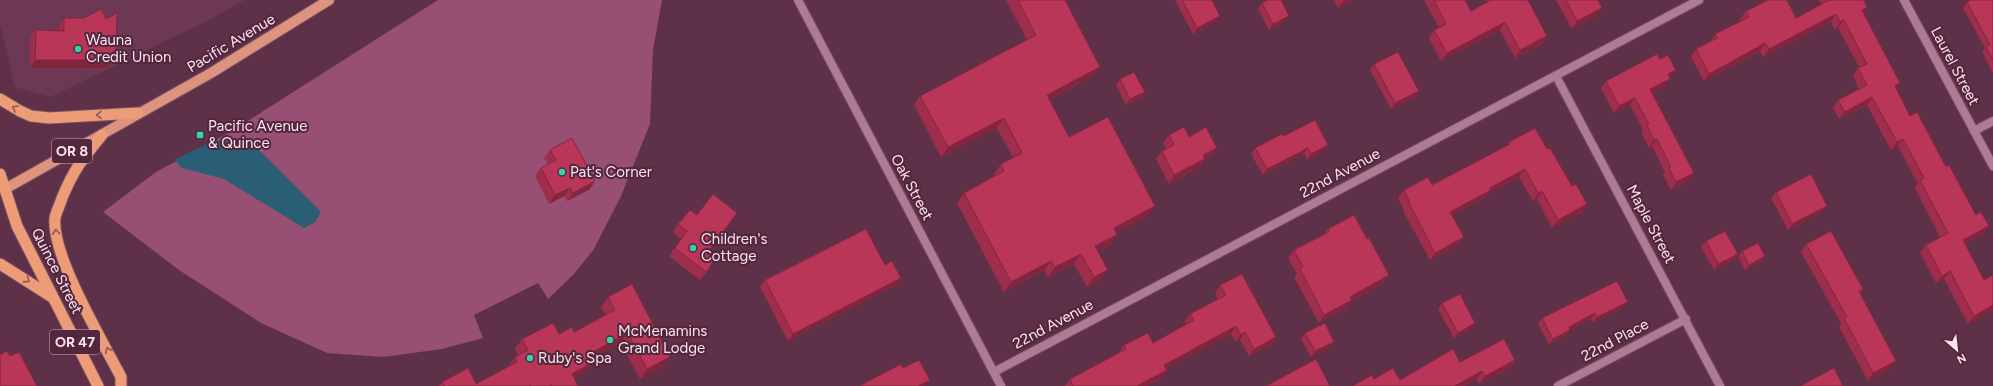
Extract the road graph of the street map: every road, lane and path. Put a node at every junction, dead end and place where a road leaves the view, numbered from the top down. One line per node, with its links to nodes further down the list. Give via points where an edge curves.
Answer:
1 (329, 0): 7 (main road, Pacific Avenue / OR 8, via 211,74)
2 (798, 0): 17 (street, Oak Street)
3 (1699, 0): 5 (street, 22nd Avenue)
4 (1904, 0): 9 (street, Laurel Street)
5 (1556, 76): 16 (street, Maple Street); 17 (street, 22nd Avenue)
6 (0, 99): 7 (highway, one-way to 6, via 49,118 32,116)
7 (138, 113): 10 (main road, Pacific Avenue / OR 8)
8 (1993, 121): 9 (street)
9 (1974, 131): 11 (street, Laurel Street)
10 (102, 135): 13 (main road, Pacific Avenue / OR 8); 19 (highway, one-way to 10, via 121,377 72,280 60,253 56,236 55,219 69,181 78,163)
11 (1993, 166)
12 (0, 174): 13 (highway, OR 47)
13 (3, 190): 15 (highway, Quince Street / OR 47)
14 (0, 264): 15 (highway, one-way to 15)
15 (53, 298): 18 (highway, Quince Street / OR 47)
16 (1686, 319): 21 (street, 22nd Place); 22 (street, Maple Street)
17 (994, 372): 20 (street, Oak Street)
18 (98, 386)
19 (121, 386)
20 (1001, 386)
21 (1558, 386)
22 (1720, 386)

